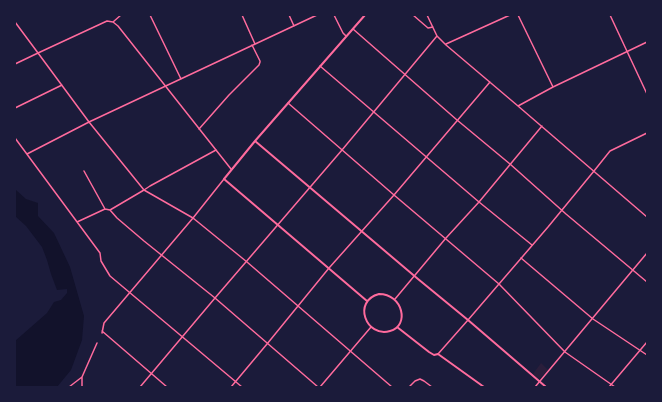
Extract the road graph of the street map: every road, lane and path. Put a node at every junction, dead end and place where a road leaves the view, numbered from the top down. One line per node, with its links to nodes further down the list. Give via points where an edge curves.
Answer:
1 (121, 15): 14 (street)
2 (150, 15): 29 (street)
3 (242, 15): 21 (street)
4 (289, 15): 15 (street)
5 (316, 15): 15 (street)
6 (334, 15): 19 (street)
7 (365, 15): 17 (main road)
8 (412, 15): 16 (street, via 428,28)
9 (427, 15): 16 (street)
10 (510, 15): 22 (street)
11 (518, 15): 33 (street)
12 (610, 15): 24 (street)
13 (15, 22): 25 (street)
14 (113, 22): 25 (street, via 107,21); 32 (street)
15 (294, 26): 21 (street)
16 (433, 27): 18 (street)
17 (353, 29): 19 (main road); 28 (street)
18 (438, 36): 22 (street); 28 (street)
19 (346, 37): 27 (main road)
20 (647, 42): 24 (street)
21 (256, 44): 23 (street)
22 (446, 45): 30 (street)
23 (252, 46): 29 (street); 42 (street, via 260,61 259,64)
24 (627, 51): 33 (street); 34 (street)
25 (38, 53): 26 (street); 31 (street)
26 (15, 64)
27 (320, 66): 35 (main road); 38 (street)
28 (405, 75): 38 (street); 39 (street)
29 (181, 79): 32 (street)
30 (490, 82): 36 (street); 39 (street)
31 (62, 85): 37 (street); 40 (street)
32 (166, 86): 40 (street); 42 (street)
33 (553, 87): 36 (street)
34 (647, 94)
35 (288, 103): 45 (main road); 47 (street)
36 (518, 106): 41 (street)
37 (15, 108)
38 (374, 112): 47 (street); 49 (street)
39 (457, 120): 49 (street); 50 (street)
40 (89, 122): 48 (street); 56 (street)
41 (542, 126): 50 (street); 53 (street)
42 (199, 129): 46 (street)
43 (647, 133): 53 (street, via 610,151)
44 (15, 138): 48 (street)
45 (255, 141): 51 (main road); 55 (main road)
46 (216, 150): 51 (street); 56 (street)
47 (342, 150): 55 (street); 57 (street)
48 (27, 154): 64 (street)
49 (426, 157): 57 (street); 58 (street)
50 (510, 164): 58 (street); 61 (street)
51 (232, 169): 54 (main road)
52 (84, 171): 59 (street)
53 (594, 171): 61 (street); 62 (street)
54 (224, 179): 63 (street); 65 (main road)
55 (310, 187): 65 (street); 66 (main road)
56 (144, 190): 60 (street); 63 (street)
57 (394, 195): 66 (street); 67 (street)
58 (479, 202): 67 (street); 68 (street)
59 (105, 209): 60 (street); 64 (street)
60 (110, 210): 70 (street)
61 (562, 210): 68 (street); 74 (street)
62 (647, 217)
63 (193, 218): 70 (street); 72 (street)
64 (77, 222): 78 (street, via 100,253 110,276)
65 (278, 225): 72 (street); 73 (main road)
66 (362, 231): 73 (street); 75 (main road)
67 (446, 238): 75 (street); 77 (street)
68 (532, 245): 71 (street)
69 (647, 253): 74 (street)
70 (161, 255): 78 (street); 79 (street)
71 (521, 258): 77 (street); 83 (street)
72 (247, 262): 79 (street); 82 (street)
73 (329, 268): 81 (main road); 82 (street)
74 (632, 270): 76 (street); 83 (street)
75 (414, 276): 80 (street); 84 (main road)
76 (647, 282)
77 (499, 284): 84 (street); 93 (street)
78 (129, 292): 87 (street); 96 (street, via 104,323 102,332)
79 (215, 298): 87 (street); 90 (street)
80 (395, 299): 81 (main road, via 386,294 379,294); 86 (main road, via 401,312 401,322)
81 (367, 301): 85 (main road, via 364,311)
82 (299, 306): 90 (street); 92 (street)
83 (593, 318): 91 (street); 93 (street)
84 (468, 320): 94 (street); 99 (main road)
85 (371, 327): 86 (main road, via 382,332); 92 (street)
86 (397, 327): 94 (main road, via 429,352)
87 (183, 337): 96 (street); 98 (street)
88 (647, 342): 91 (street)
89 (97, 344): 97 (street)
90 (267, 344): 98 (street); 107 (street)
91 (640, 350): 95 (street); 100 (street)
92 (351, 351): 107 (street); 108 (street)
93 (565, 352): 99 (street); 100 (street)
94 (438, 354): 111 (main road)
95 (647, 355)
96 (152, 374): 103 (street); 104 (street)
97 (82, 377): 101 (street); 102 (street)
98 (236, 381): 105 (street); 106 (street)
99 (539, 382): 112 (street); 113 (main road)
100 (611, 384): 114 (street); 115 (street)
101 (69, 387)
102 (82, 387)
103 (140, 387)
104 (167, 387)
105 (230, 387)
106 (242, 387)
107 (319, 387)
108 (392, 387)
109 (409, 387): 110 (street, via 420,379)
110 (432, 387)
111 (484, 387)
112 (535, 387)
113 (546, 387)
114 (609, 387)
115 (615, 387)

